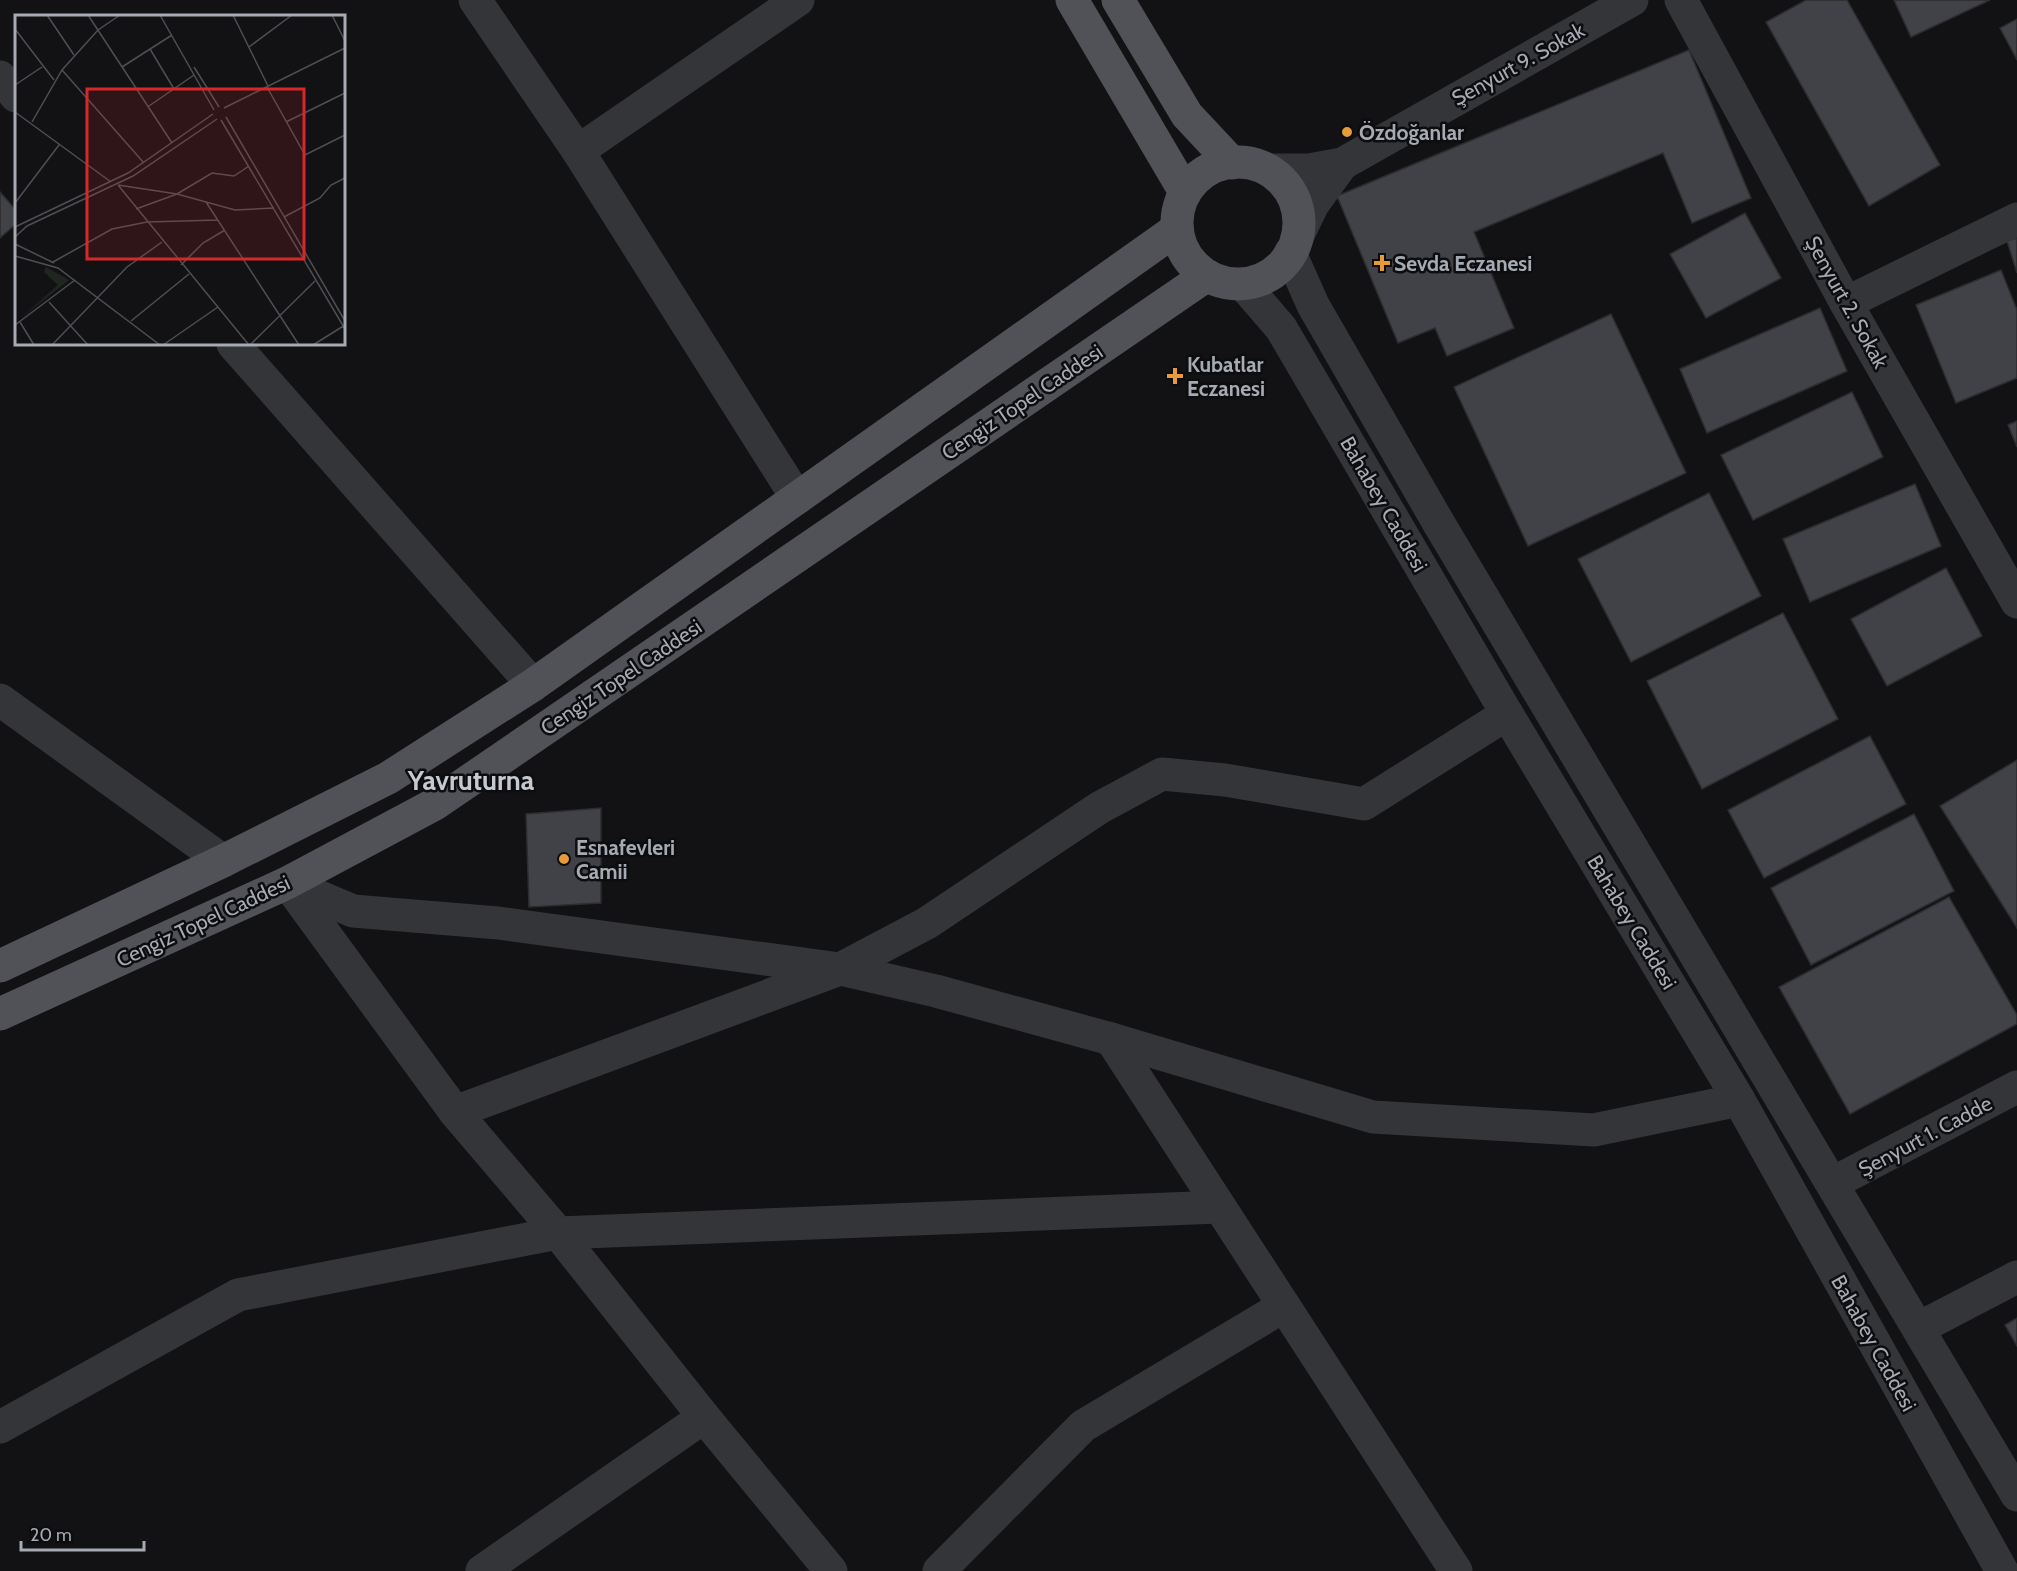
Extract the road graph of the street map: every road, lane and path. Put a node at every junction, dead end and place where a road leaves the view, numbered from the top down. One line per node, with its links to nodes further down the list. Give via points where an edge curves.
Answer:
1 (474, 0): 9 (street)
2 (798, 0): 9 (street)
3 (1072, 0): 13 (main road)
4 (1118, 0): 10 (main road, via 1187,115)
5 (1632, 0): 11 (street, Şenyurt 9. Sokak)
6 (1682, 0): 19 (street, Şenyurt 2. Sokak)
7 (0, 77): 8 (street)
8 (15, 95)
9 (578, 151): 21 (street)
10 (1232, 163): 12 (main road); 13 (main road, via 1214,167)
11 (1342, 164): 12 (street, via 1309,170); 16 (street, via 1313,204)
12 (1270, 170): 16 (main road, via 1295,200 1299,218)
13 (1185, 192): 15 (main road, via 1178,210)
14 (2017, 219): 19 (street)
15 (1177, 229): 17 (main road, via 1191,263); 21 (main road, Cengiz Topel Caddesi)
16 (1294, 245): 18 (main road, via 1278,269 1262,280); 35 (street, Bahabey Caddesi, via 1313,305 1438,522)
17 (1206, 276): 18 (main road, via 1224,283); 27 (main road, Cengiz Topel Caddesi, via 435,804)
18 (1243, 284): 25 (street, Bahabey Caddesi, via 1281,328)
19 (1846, 303): 22 (street, Şenyurt 2. Sokak)
20 (234, 345): 23 (street)
21 (797, 498): 23 (main road, Cengiz Topel Caddesi)
22 (2017, 602)
23 (533, 685): 26 (main road, Cengiz Topel Caddesi, via 387,778)
24 (0, 700): 26 (street)
25 (1507, 714): 29 (street, via 1364,804 1225,780 1162,774 1099,808 927,923); 33 (street, Bahabey Caddesi)
26 (223, 861): 28 (main road, Cengiz Topel Caddesi)
27 (288, 883): 29 (street, via 353,911 498,923); 30 (main road, Cengiz Topel Caddesi); 34 (street)
28 (0, 966)
29 (840, 969): 31 (street); 34 (street)
30 (0, 1014)
31 (1111, 1039): 33 (street, via 1373,1118 1594,1130); 36 (street)
32 (2017, 1087): 35 (street, Şenyurt 1. Cadde)
33 (1739, 1101): 48 (street, Bahabey Caddesi)
34 (455, 1112): 37 (street)
35 (1833, 1183): 40 (street, Bahabey Caddesi)
36 (1219, 1207): 37 (street); 39 (street)
37 (558, 1233): 41 (street); 42 (street, via 238,1295)
38 (2017, 1276): 40 (street)
39 (1284, 1306): 46 (street, via 1083,1426); 47 (street)
40 (1919, 1328): 43 (street, Bahabey Caddesi)
41 (704, 1417): 44 (street); 45 (street)
42 (0, 1427)
43 (2017, 1495)
44 (482, 1571)
45 (831, 1571)
46 (939, 1571)
47 (1456, 1571)
48 (2002, 1571)

